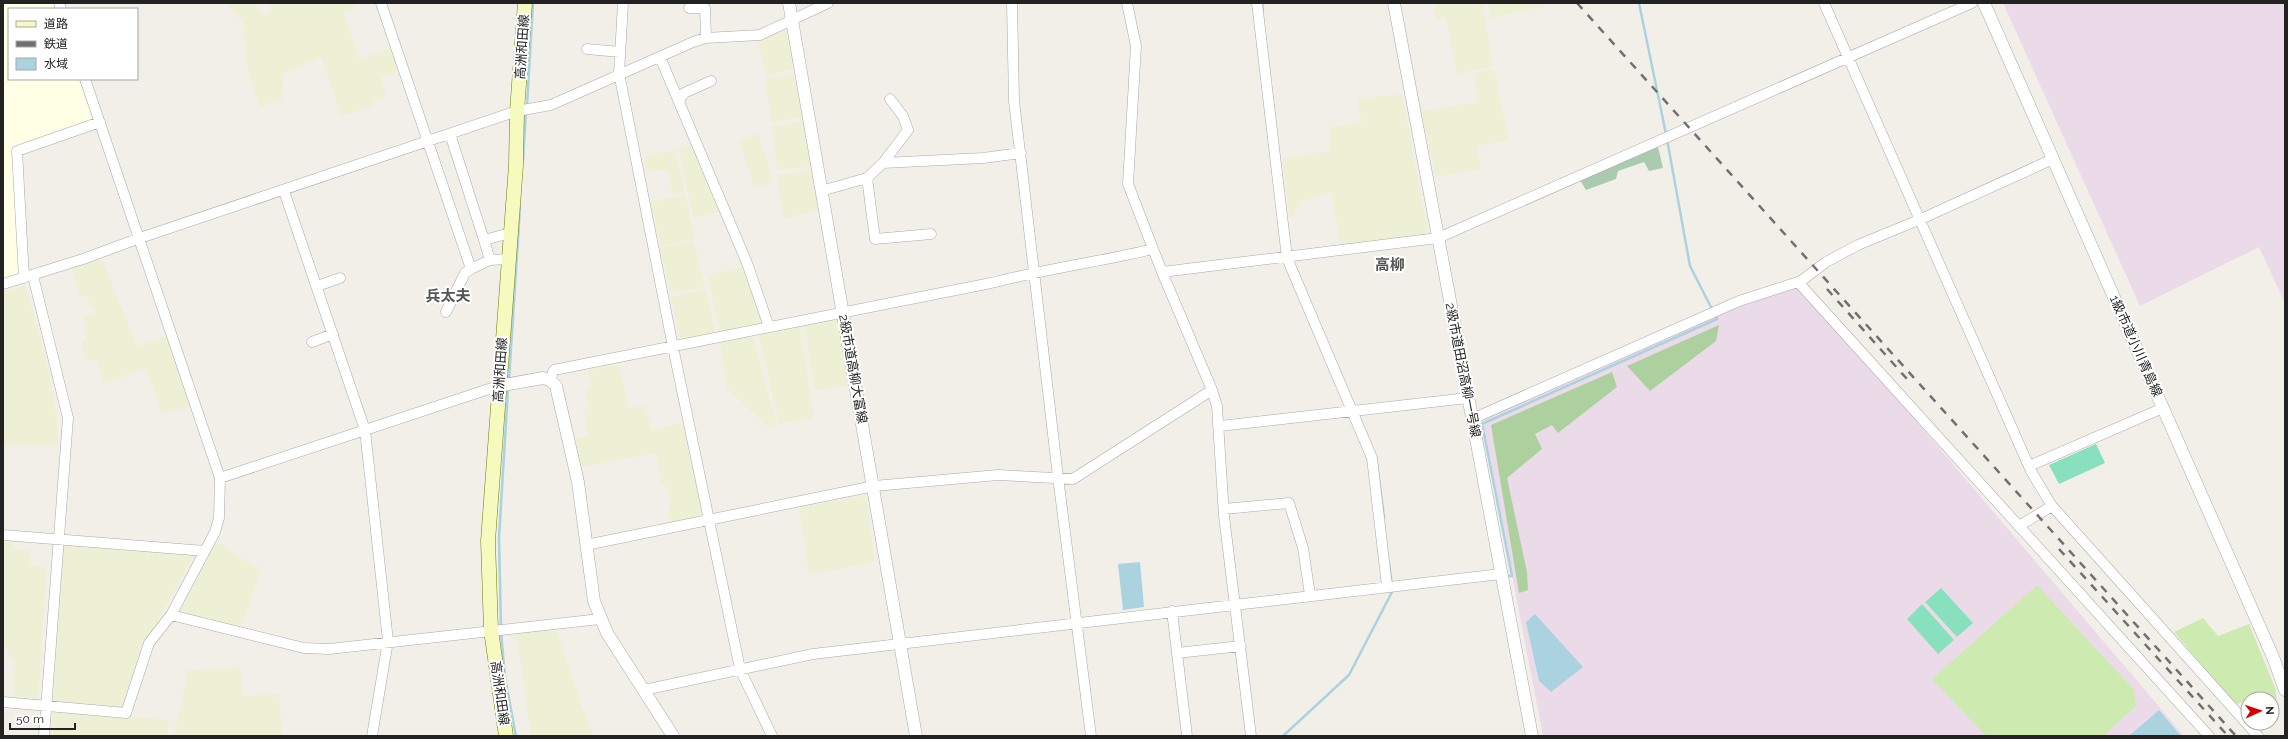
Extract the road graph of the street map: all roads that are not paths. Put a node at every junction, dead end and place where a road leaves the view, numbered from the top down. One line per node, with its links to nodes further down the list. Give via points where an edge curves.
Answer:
1 (381, 3): 28 (street)
2 (525, 3): 25 (main road, 高洲和田線)
3 (623, 3): 17 (street)
4 (789, 3): 14 (street, 2級市道高柳大富線)
5 (828, 3): 14 (street)
6 (1012, 3): 29 (street, via 1014,101)
7 (1127, 3): 41 (street, via 1136,46 1128,184)
8 (1257, 3): 42 (street)
9 (1394, 3): 39 (street, 2級市道田沼高柳一号線)
10 (1824, 3): 19 (street)
11 (1972, 3): 19 (street)
12 (1984, 3): 30 (street, 1級市道小川青島線)
13 (689, 8): 15 (street, via 705,8)
14 (792, 20): 15 (street, via 760,35); 34 (street, 2級市道高柳大富線)
15 (706, 38): 18 (street)
16 (587, 49): 17 (street)
17 (620, 52): 20 (street)
18 (660, 57): 20 (street); 24 (street)
19 (1848, 59): 35 (street); 39 (street)
20 (618, 73): 25 (street, via 551,104); 58 (street)
21 (85, 80): 26 (street)
22 (711, 80): 24 (street, via 684,93)
23 (890, 99): 31 (street, via 903,116 908,130)
24 (679, 101): 55 (street, via 747,264)
25 (517, 111): 27 (street); 36 (main road, 高洲和田線, via 516,165)
26 (100, 122): 38 (street); 48 (street, via 17,151)
27 (450, 134): 28 (street); 40 (street)
28 (428, 141): 33 (street); 45 (street)
29 (1021, 154): 31 (street); 46 (street)
30 (2053, 159): 35 (street); 63 (street, 1級市道小川青島線)
31 (883, 162): 32 (street)
32 (867, 178): 34 (street); 37 (street, via 875,239)
33 (284, 191): 38 (street); 52 (street)
34 (821, 191): 54 (street, 2級市道高柳大富線)
35 (1921, 219): 50 (street, via 1858,245 1826,262); 68 (street)
36 (510, 233): 40 (street); 43 (main road, 高洲和田線)
37 (930, 234)
38 (140, 238): 48 (street); 70 (street)
39 (1438, 238): 42 (street); 62 (street, 2級市道田沼高柳一号線)
40 (484, 240): 44 (street)
41 (1153, 249): 46 (street, via 1100,262); 47 (street)
42 (1287, 258): 47 (street); 64 (street)
43 (508, 259): 44 (street); 60 (main road, 高洲和田線)
44 (490, 260): 45 (street)
45 (471, 269): 53 (street, via 465,273)
46 (1034, 272): 54 (street); 69 (street)
47 (1162, 272): 61 (street)
48 (28, 277): 51 (street); 77 (street, via 68,418)
49 (340, 278): 52 (street)
50 (1798, 282): 65 (street, via 1739,301); 75 (street)
51 (3, 284)
52 (317, 286): 56 (street)
53 (446, 312)
54 (843, 313): 55 (street); 71 (street, 2級市道高柳大富線)
55 (769, 327): 58 (street)
56 (333, 334): 57 (street); 67 (street)
57 (312, 342)
58 (673, 347): 59 (street, via 554,370); 74 (street)
59 (550, 380): 60 (street, via 543,378); 78 (street, via 556,386 578,482)
60 (498, 386): 67 (street); 88 (main road, 高洲和田線, via 488,541)
61 (1212, 390): 66 (street); 69 (street, via 1073,479)
62 (1468, 398): 64 (street); 65 (street, 2級市道田沼高柳一号線)
63 (2163, 408): 68 (street); 95 (street, 1級市道小川青島線, via 2273,657)
64 (1351, 410): 66 (street); 81 (street, via 1372,458)
65 (1472, 419): 80 (street, 2級市道田沼高柳一号線)
66 (1220, 426): 73 (street)
67 (365, 430): 70 (street); 89 (street)
68 (2029, 466): 72 (street)
69 (1058, 477): 71 (street, via 998,475); 87 (street)
70 (220, 478): 79 (street, via 219,518)
71 (874, 486): 74 (street); 90 (street, 2級市道高柳大富線)
72 (2052, 506): 75 (street); 109 (street)
73 (1224, 509): 82 (street, via 1289,503 1303,548); 83 (street)
74 (710, 519): 78 (street); 93 (street)
75 (2019, 526): 108 (street)
76 (3, 535): 77 (street)
77 (60, 539): 79 (street); 97 (street)
78 (586, 545): 86 (street, via 594,601)
79 (205, 551): 85 (street)
80 (1501, 574): 81 (street); 107 (street, 2級市道田沼高柳一号線)
81 (1387, 586): 82 (street)
82 (1310, 595): 83 (street)
83 (1236, 603): 84 (street); 91 (street)
84 (1172, 611): 87 (street); 92 (street)
85 (171, 616): 89 (street, via 304,648 329,649); 97 (street, via 149,643 126,713)
86 (600, 619): 88 (street); 94 (street)
87 (1076, 622): 90 (street); 104 (street)
88 (491, 630): 89 (street); 100 (main road, 高洲和田線)
89 (388, 642): 99 (street)
90 (899, 643): 93 (street, via 813,654); 103 (street, 2級市道高柳大富線)
91 (1241, 646): 92 (street); 106 (street)
92 (1177, 653): 105 (street)
93 (740, 669): 94 (street); 102 (street)
94 (644, 690): 101 (street)
95 (2285, 690)
96 (3, 702): 97 (street)
97 (46, 705): 98 (street)
98 (44, 736)
99 (372, 736)
100 (506, 736)
101 (672, 736)
102 (772, 736)
103 (916, 736)
104 (1091, 736)
105 (1187, 736)
106 (1251, 736)
107 (1532, 736)
108 (2210, 736)
109 (2258, 736)

